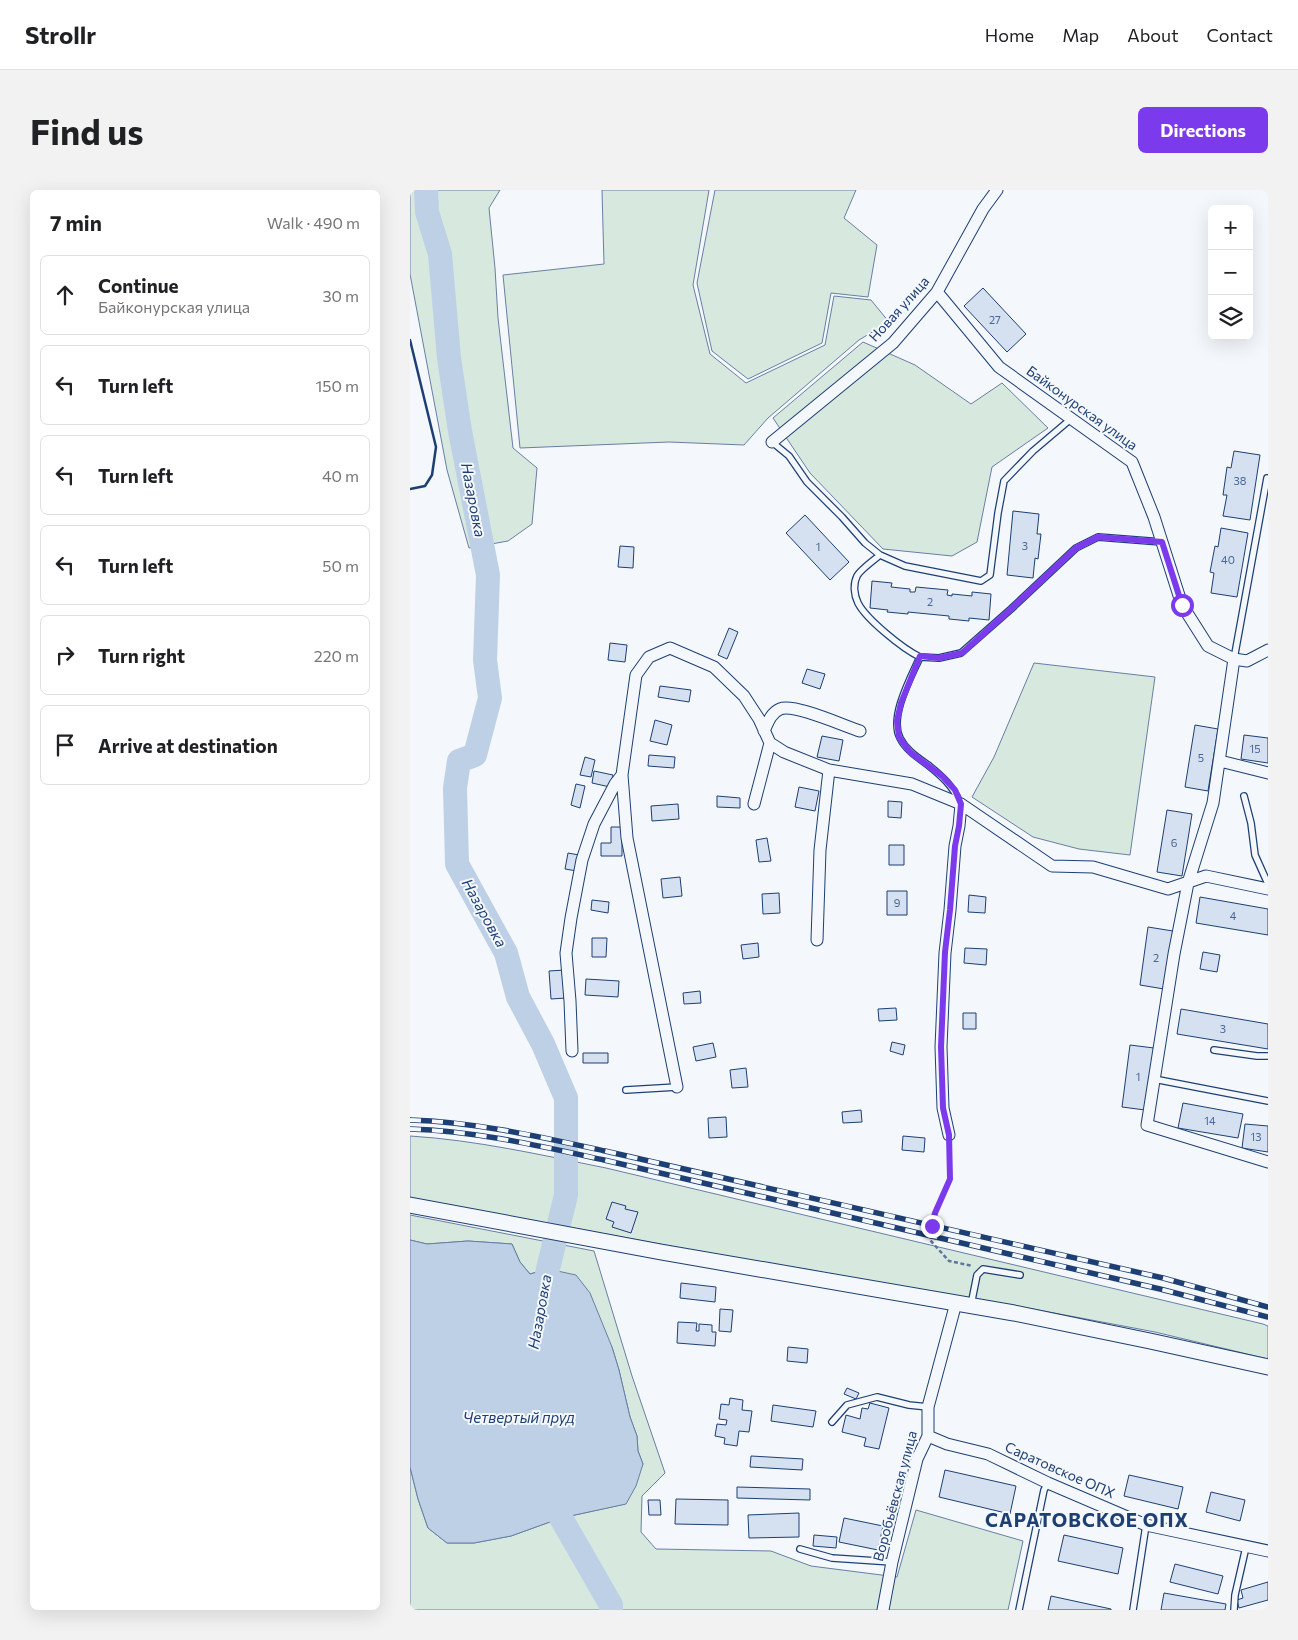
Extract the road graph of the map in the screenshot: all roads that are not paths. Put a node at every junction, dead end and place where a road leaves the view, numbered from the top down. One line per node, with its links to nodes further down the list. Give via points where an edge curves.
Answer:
1 (997, 190): 2 (street, Новая улица)
2 (937, 292): 3 (street, Байконурская улица, via 999,367); 4 (street, Новая улица, via 893,343)
3 (1072, 418): 6 (street, Байконурская улица, via 1132,462); 7 (lane, via 1004,481 990,575 981,581 904,566)
4 (772, 442): 7 (lane, via 789,456 807,482 865,544)
5 (1267, 478): 10 (lane)
6 (1162, 542): 9 (lane, via 1098,537 1076,548 962,653 939,658); 10 (street, Байконурская улица, via 1182,605 1208,646)
7 (880, 554): 9 (lane, via 857,575 854,589 858,604 878,626 908,651)
8 (1268, 650): 10 (street, via 1247,661)
9 (920, 656): 20 (lane, via 901,703 897,721 899,737 910,752 955,790)
10 (1234, 660): 14 (street)
11 (764, 730): 12 (street, via 772,714 782,708 795,708); 13 (street); 17 (street, via 744,696 714,667 670,648 649,657 636,675)
12 (860, 731)
13 (770, 743): 15 (street); 19 (street)
14 (1220, 761): 16 (street); 21 (street, via 1213,803)
15 (829, 770): 20 (street, via 912,784); 24 (street, via 820,850)
16 (1268, 772)
17 (622, 775): 26 (street, via 594,824 582,860 571,918 566,953); 29 (street, via 627,838)
18 (1244, 796): 22 (lane, via 1255,855)
19 (754, 804)
20 (961, 804): 21 (street, via 1052,866 1093,867 1168,889); 32 (street, via 945,952 941,1047 943,1108)
21 (1188, 882): 23 (street, via 1206,876); 28 (street)
22 (1268, 884)
23 (1268, 889)
24 (817, 940)
25 (1214, 1050): 27 (lane)
26 (572, 1051)
27 (1268, 1056)
28 (1154, 1079): 31 (lane); 33 (street, via 1146,1125)
29 (677, 1087): 30 (lane)
30 (626, 1090)
31 (1268, 1101)
32 (949, 1135)
33 (1268, 1162)
34 (410, 1205): 36 (street)
35 (1020, 1275): 36 (lane, via 983,1269)
36 (964, 1304): 37 (street); 38 (street, Воробьёвская улица)
37 (1268, 1368)
38 (928, 1408): 39 (lane, via 877,1397 847,1405); 40 (street, Воробьёвская улица)
39 (832, 1422)
40 (928, 1436): 41 (street, Саратовское ОПХ, via 988,1454); 46 (street, Воробьёвская улица, via 917,1459)
41 (1048, 1483): 42 (street, Саратовское ОПХ); 48 (lane)
42 (1146, 1525): 43 (street, Саратовское ОПХ); 49 (lane)
43 (1246, 1547): 45 (street, Саратовское ОПХ); 50 (lane)
44 (800, 1550): 46 (lane, via 832,1558)
45 (1268, 1551)
46 (892, 1562): 47 (street, Воробьёвская улица)
47 (883, 1610)
48 (1019, 1610)
49 (1133, 1610)
50 (1234, 1610)

